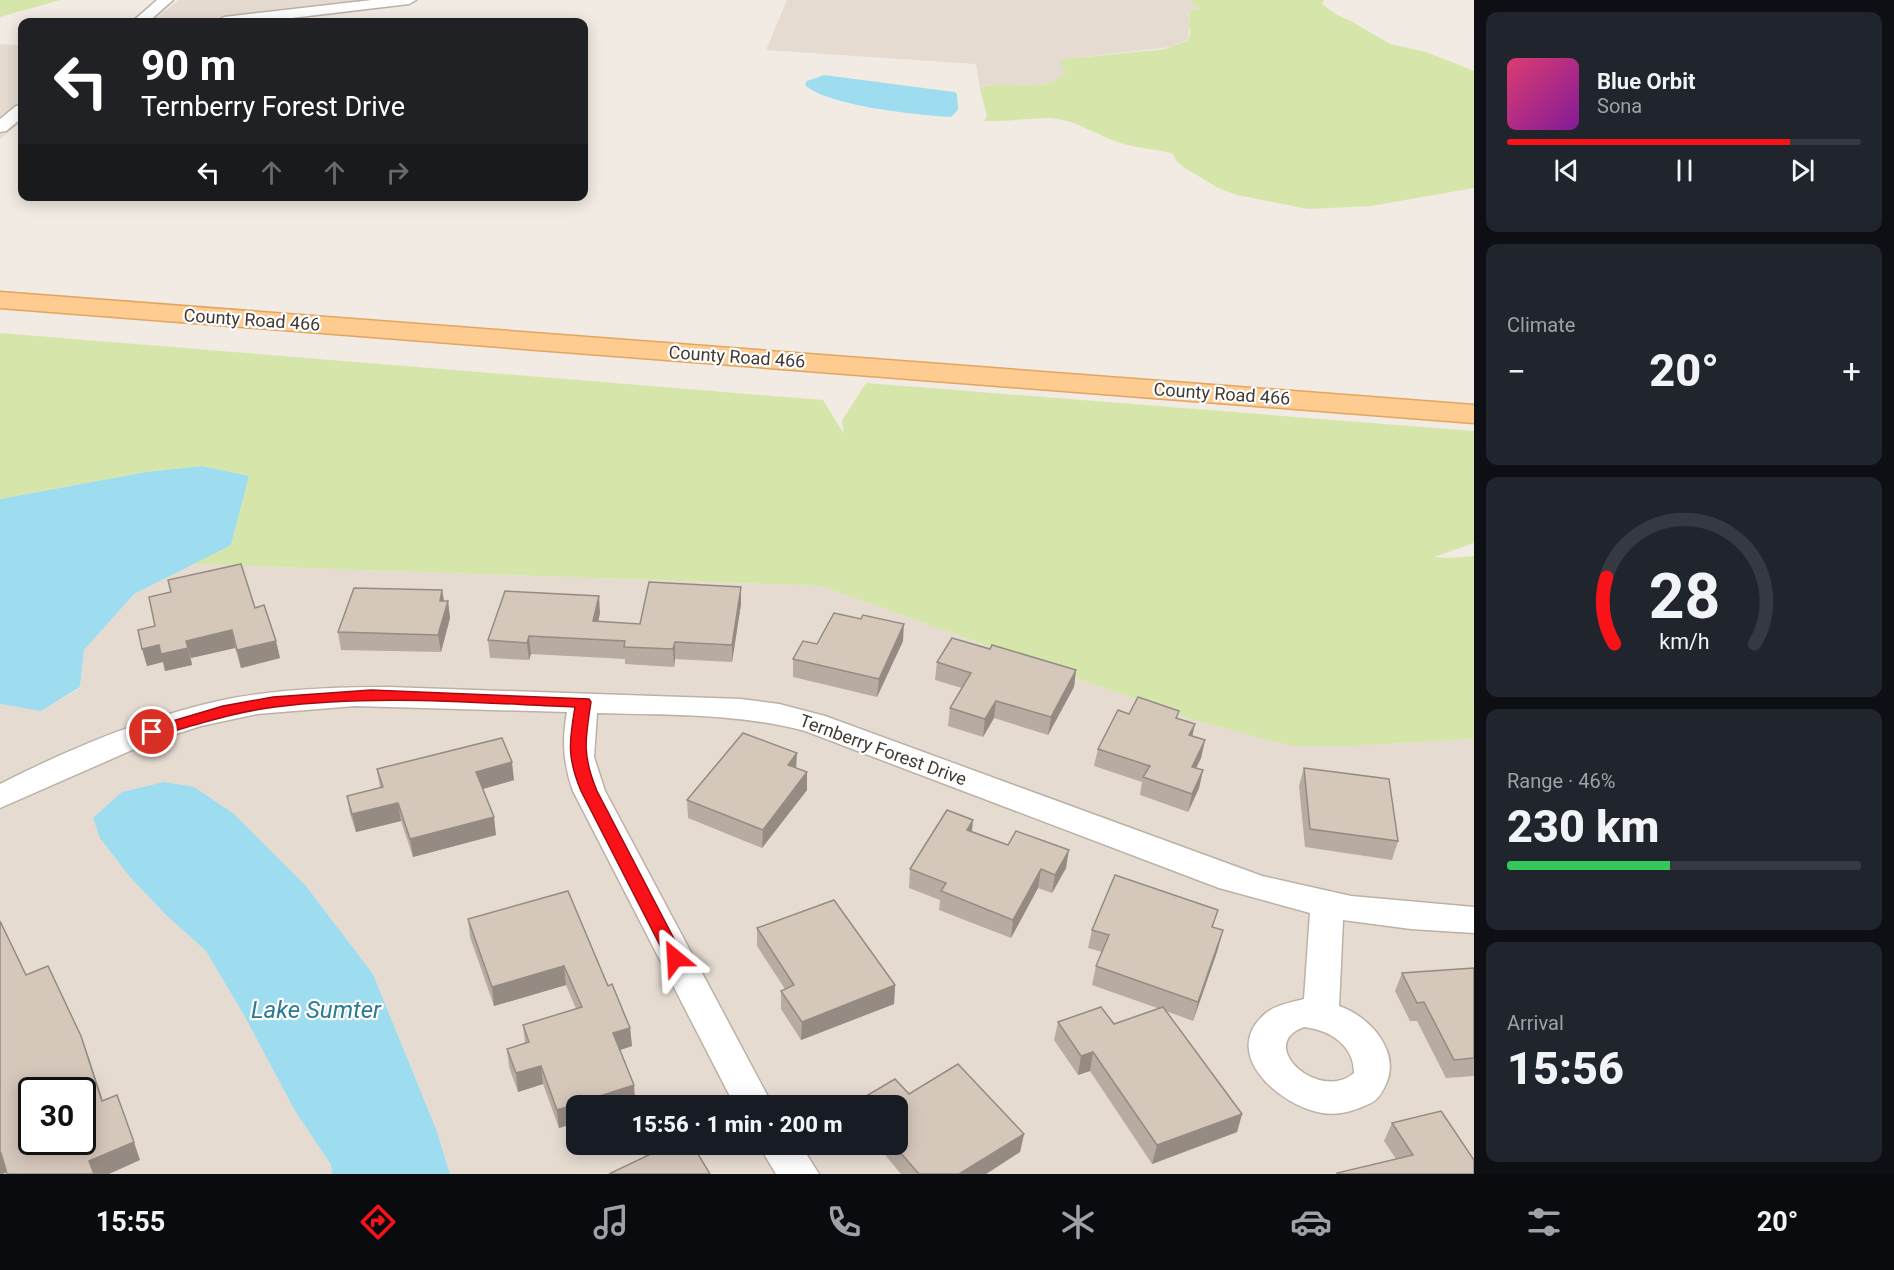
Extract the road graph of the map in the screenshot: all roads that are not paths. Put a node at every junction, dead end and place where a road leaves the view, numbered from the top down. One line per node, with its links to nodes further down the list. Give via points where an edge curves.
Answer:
1 (166, 0): 3 (street)
2 (409, 0): 4 (street)
3 (144, 18)
4 (258, 18)
5 (18, 113): 6 (street)
6 (0, 127)
7 (0, 280): 9 (main road, County Road 466)
8 (0, 300): 10 (main road, County Road 466)
9 (1474, 392)
10 (1474, 414)
11 (584, 702): 12 (street, Ternberry Forest Drive, via 371,695 273,702 171,726 94,753); 13 (street, Ternberry Forest Drive, via 741,709 814,723 1231,879); 16 (street, via 577,744 579,767 589,791)
12 (0, 797)
13 (1327, 906): 14 (street, Ternberry Forest Drive); 15 (street)
14 (1474, 920)
15 (1321, 1015)
16 (748, 1095)
17 (785, 1155): 18 (street)
18 (799, 1174)

